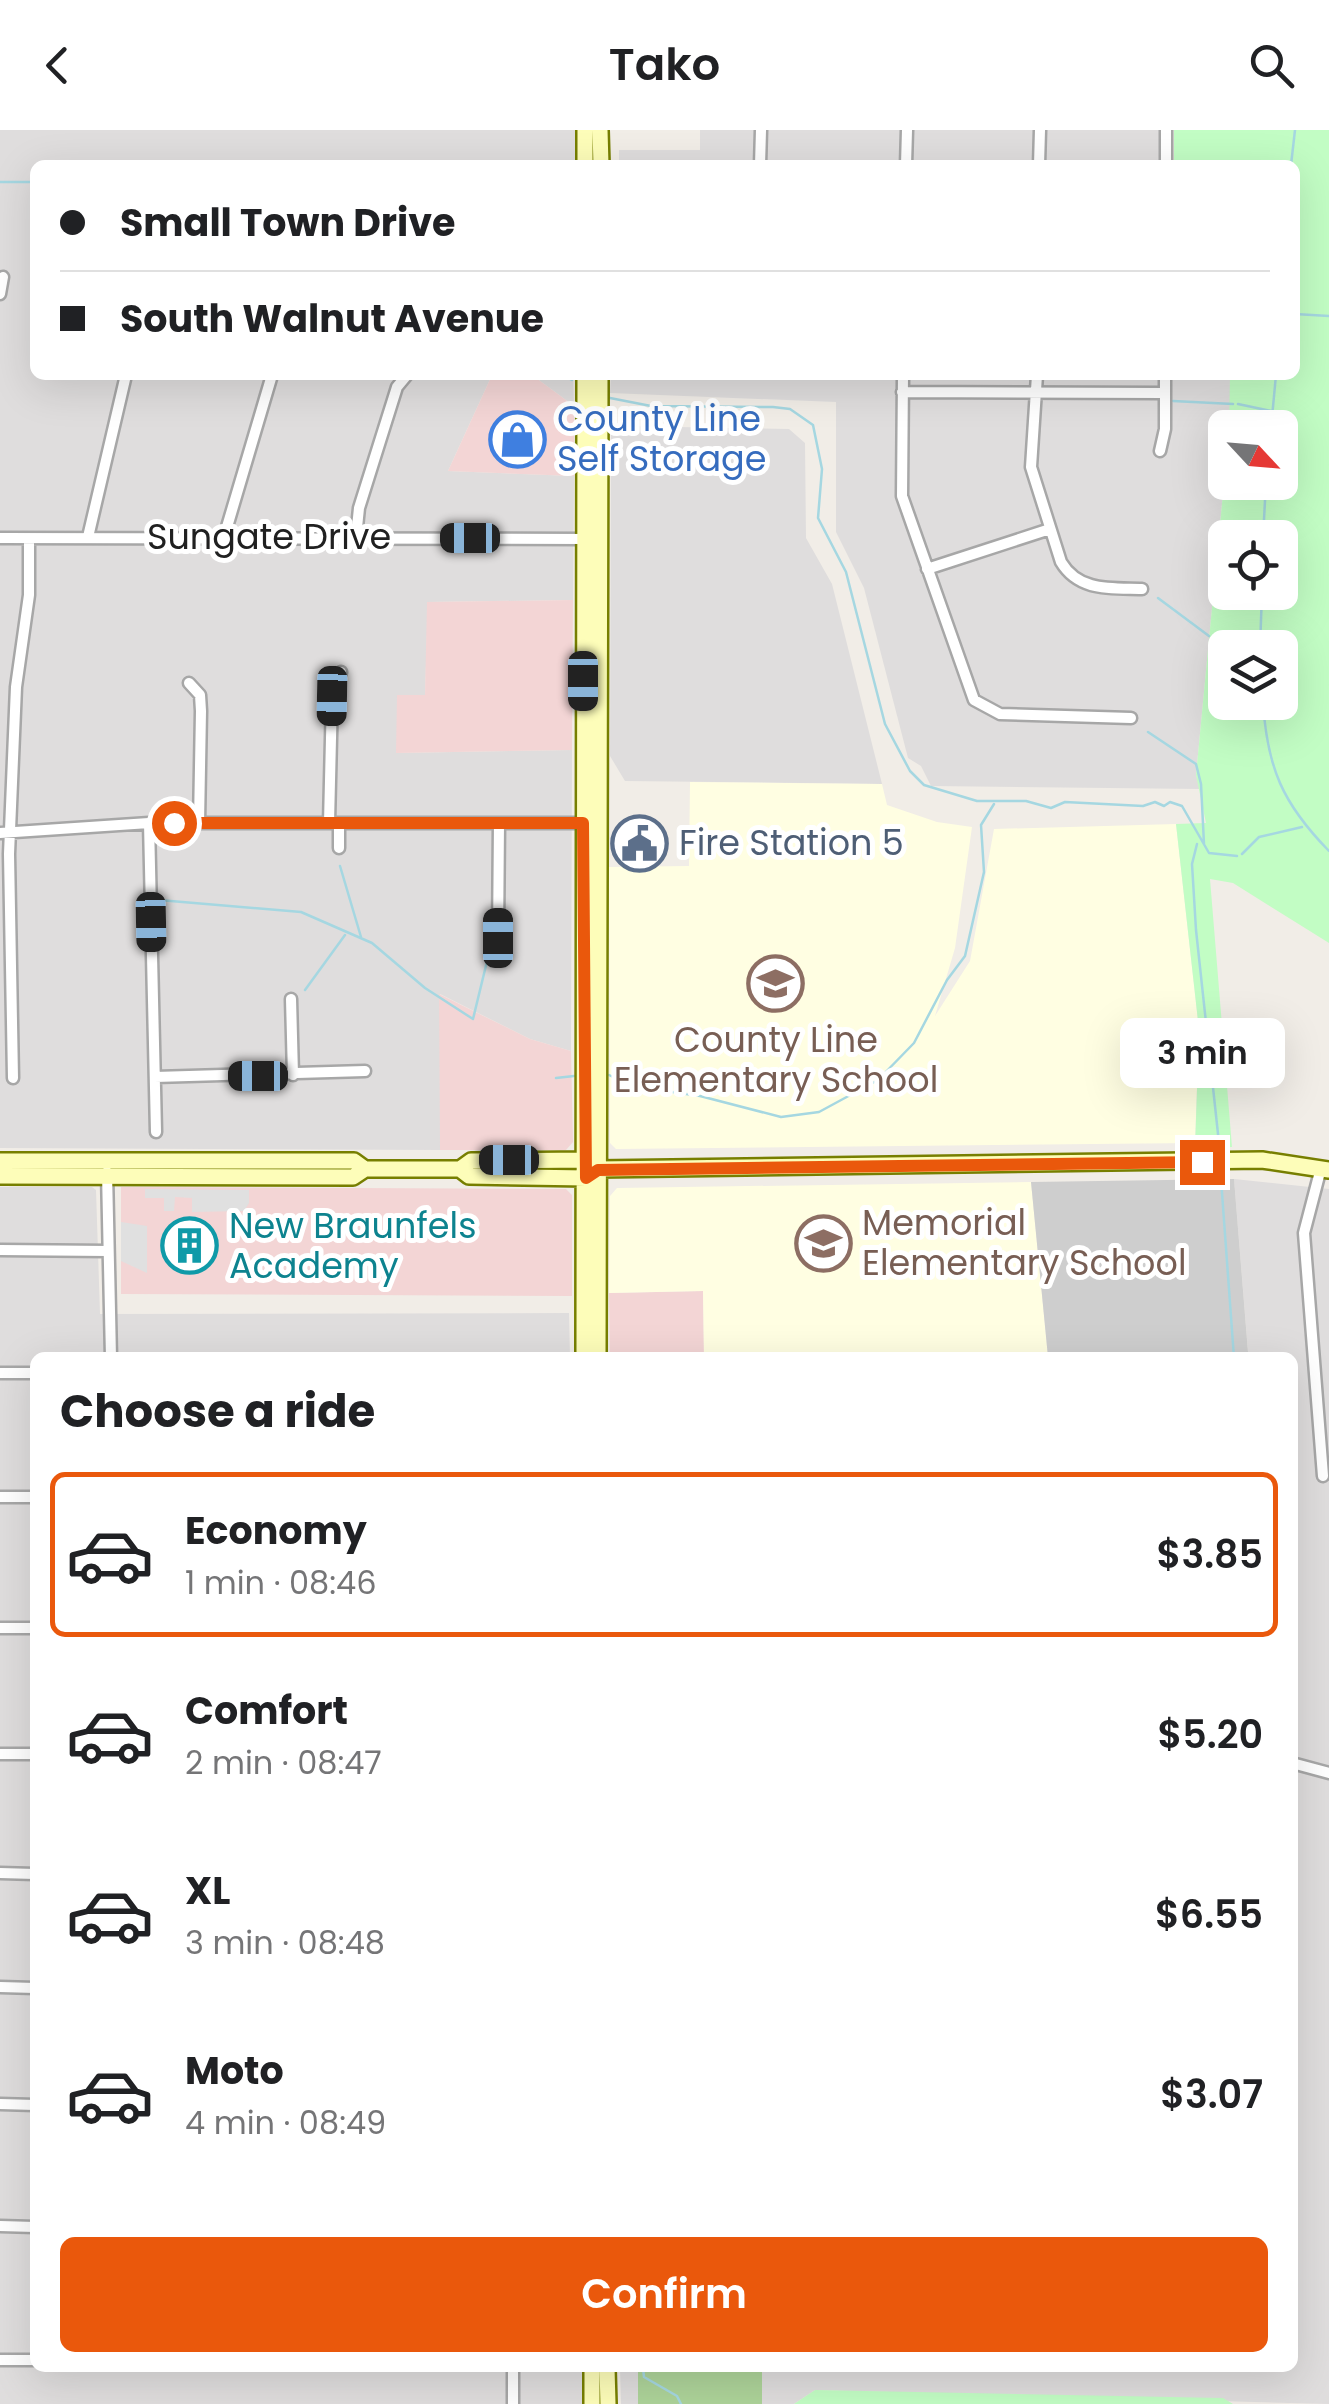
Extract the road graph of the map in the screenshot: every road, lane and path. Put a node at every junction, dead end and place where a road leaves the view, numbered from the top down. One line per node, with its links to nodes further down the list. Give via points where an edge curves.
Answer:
1 (586, 130): 7 (street)
2 (600, 130): 8 (street)
3 (761, 130): 9 (street)
4 (906, 130): 10 (street)
5 (1040, 130): 11 (street)
6 (1166, 130): 12 (street)
7 (586, 160)
8 (601, 160)
9 (760, 160)
10 (906, 160)
11 (1040, 160)
12 (1166, 160)
13 (3, 278): 14 (street)
14 (0, 294)
15 (125, 380): 29 (street)
16 (271, 380): 30 (street)
17 (404, 380): 31 (street, via 359,508)
18 (586, 380): 26 (street)
19 (599, 380): 26 (street)
20 (902, 380): 23 (street)
21 (1037, 380): 24 (street)
22 (1164, 380): 25 (street)
23 (902, 392): 24 (street); 35 (street, via 902,496)
24 (1037, 392): 25 (street); 28 (street, via 1030,456)
25 (1164, 393): 27 (street)
26 (592, 422): 34 (street)
27 (1160, 451)
28 (1050, 529): 35 (street); 36 (street, via 1061,562 1076,579)
29 (88, 537): 30 (street, Sungate Drive); 33 (street, Sungate Drive)
30 (224, 537): 31 (street, Sungate Drive)
31 (356, 537): 34 (street, Sungate Drive)
32 (0, 538): 33 (street, Sungate Drive)
33 (29, 539): 45 (street, via 27,630 16,687)
34 (592, 539): 43 (street)
35 (927, 569): 39 (street, via 964,682 980,706 1000,714)
36 (1142, 589)
37 (341, 672): 42 (street, via 332,696)
38 (189, 683): 41 (street, via 200,695)
39 (1130, 718)
40 (150, 823): 41 (street); 45 (street); 51 (street)
41 (200, 823): 42 (street)
42 (334, 823): 44 (street); 46 (street)
43 (590, 823): 44 (street); 56 (street)
44 (499, 824): 47 (street)
45 (6, 833): 52 (street)
46 (339, 848)
47 (498, 938)
48 (292, 999): 50 (street)
49 (366, 1071): 50 (street)
50 (293, 1075): 51 (street)
51 (155, 1077): 53 (street)
52 (13, 1078)
53 (156, 1132)
54 (0, 1160): 55 (street)
55 (108, 1168): 56 (street, via 353,1176 364,1169 460,1169 470,1160); 58 (street); 60 (street)
56 (590, 1169): 57 (street, via 1262,1160); 62 (street); 63 (street)
57 (1325, 1169): 66 (street, via 1304,1233)
58 (0, 1176)
59 (0, 1250): 60 (street)
60 (108, 1250): 61 (street)
61 (111, 1352)
62 (584, 1352)
63 (598, 1352)
64 (0, 1372): 65 (street)
65 (30, 1372)
66 (1323, 1476)
67 (0, 1497): 68 (street)
68 (30, 1497)
69 (0, 1628): 70 (street)
70 (30, 1628)
71 (0, 1754): 72 (street)
72 (30, 1754)
73 (1298, 1765): 74 (street)
74 (1329, 1773)
75 (0, 1873): 76 (street)
76 (30, 1874)
77 (0, 1987): 78 (street)
78 (30, 1988)
79 (0, 2104): 80 (street)
80 (30, 2105)
81 (0, 2226): 82 (street)
82 (30, 2227)
83 (0, 2360): 84 (street)
84 (30, 2360)
85 (512, 2372): 88 (street)
86 (592, 2372): 89 (street)
87 (607, 2372): 90 (street)
88 (513, 2404)
89 (592, 2404)
90 (608, 2404)

